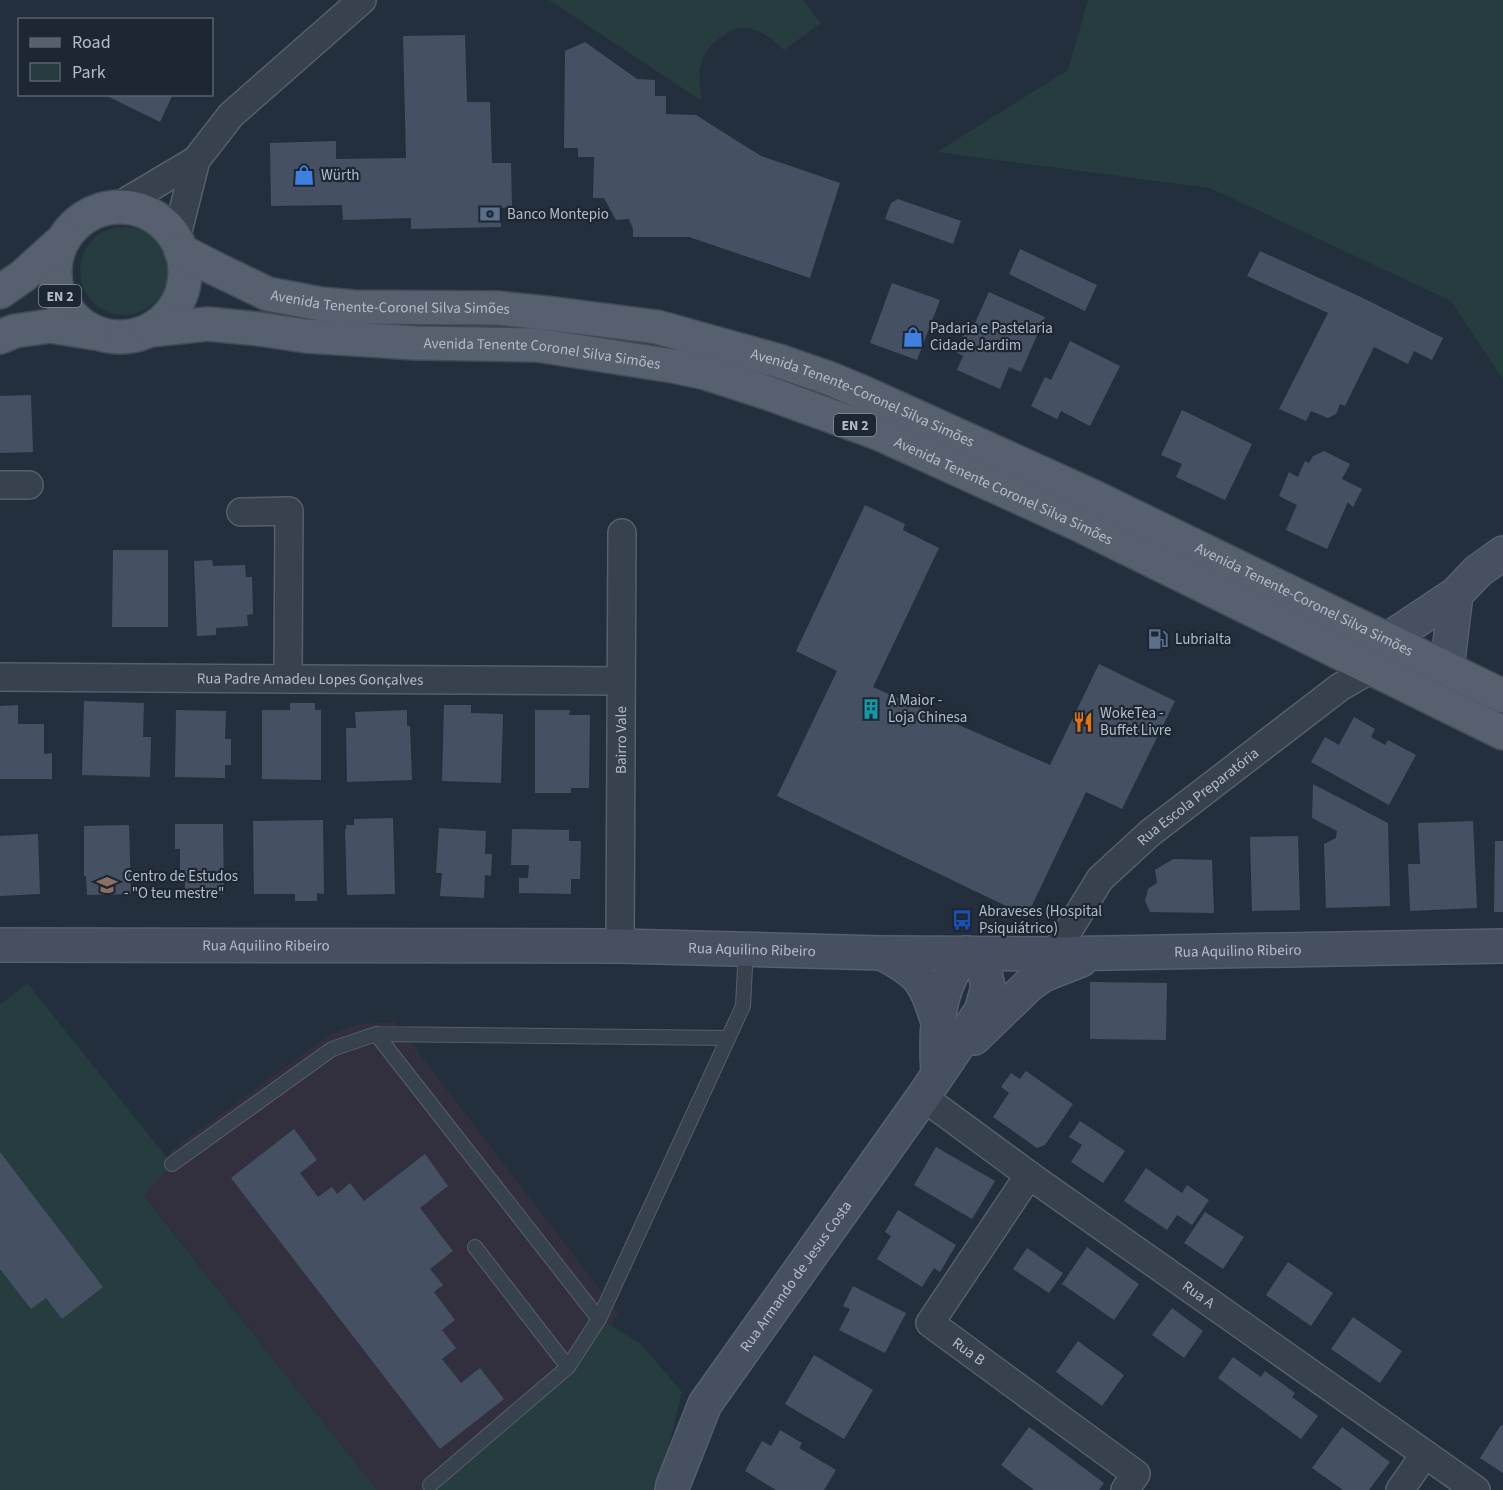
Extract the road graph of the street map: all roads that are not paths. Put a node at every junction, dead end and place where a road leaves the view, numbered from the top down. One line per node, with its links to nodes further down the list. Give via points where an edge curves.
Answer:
1 (362, 0): 2 (street, via 231,115)
2 (196, 160): 3 (street); 5 (street)
3 (117, 207): 4 (main road, EN 2, via 96,212 78,223); 5 (main road, EN 2, via 139,210 158,219)
4 (64, 239): 6 (main road, EN 2); 8 (main road, EN 2, via 57,257 60,296 84,326)
5 (179, 245): 7 (main road, EN 2, via 185,269 184,287 177,304); 16 (main road, Avenida Tenente-Coronel Silva Simões / EN 2, via 213,268 268,294 354,307 498,308 657,327 779,361 924,419 1094,497)
6 (0, 291)
7 (150, 330): 8 (main road, EN 2, via 135,336); 16 (main road, Avenida Tenente Coronel Silva Simões / EN 2, via 208,324 317,337 537,345 706,374 878,433)
8 (102, 334): 9 (main road, EN 2, via 50,326)
9 (0, 337)
10 (29, 485): 11 (street)
11 (0, 486)
12 (241, 512): 19 (street, via 289,511)
13 (622, 533): 20 (street, Bairro Vale)
14 (1503, 553): 15 (street)
15 (1455, 594): 16 (street); 17 (street)
16 (1380, 654): 17 (main road, Avenida Tenente-Coronel Silva Simões / EN 2); 22 (main road, Avenida Tenente Coronel Silva Simões / EN 2); 29 (street, Rua Escola Preparatória, via 1150,833 1100,879)
17 (1447, 669): 21 (main road, Avenida Tenente-Coronel Silva Simões / EN 2)
18 (0, 677): 19 (street, Rua Padre Amadeu Lopes Gonçalves)
19 (288, 679): 20 (street, Rua Padre Amadeu Lopes Gonçalves)
20 (621, 681): 24 (street, Bairro Vale)
21 (1503, 696)
22 (1503, 733)
23 (0, 945): 24 (street, Rua Aquilino Ribeiro)
24 (620, 946): 26 (street, Rua Aquilino Ribeiro)
25 (1503, 946): 30 (street, Rua Aquilino Ribeiro)
26 (746, 948): 27 (street, Rua Aquilino Ribeiro); 33 (lane, via 743,1006)
27 (882, 953): 28 (street, Rua Aquilino Ribeiro); 31 (street, via 917,975 926,987)
28 (966, 953): 29 (street, Rua Aquilino Ribeiro); 31 (street, via 947,983); 34 (street, via 982,967 988,987 981,1011)
29 (1054, 954): 30 (street, Rua Aquilino Ribeiro)
30 (1098, 954): 34 (street, via 1030,984)
31 (938, 1022): 34 (street)
32 (376, 1034): 33 (lane); 35 (lane, via 332,1049); 38 (lane)
33 (728, 1038): 38 (lane)
34 (930, 1085): 36 (street, Rua A); 42 (street, Rua Armando de Jesus Costa, via 705,1404)
35 (172, 1164)
36 (1029, 1175): 40 (street, Rua A); 43 (street, Rua B, via 930,1323 1136,1474)
37 (475, 1247): 39 (lane)
38 (599, 1319): 39 (lane)
39 (568, 1367): 41 (lane)
40 (1425, 1454): 44 (street); 45 (street, Rua A)
41 (430, 1485)
42 (672, 1490)
43 (1125, 1490)
44 (1400, 1490)
45 (1476, 1490)

